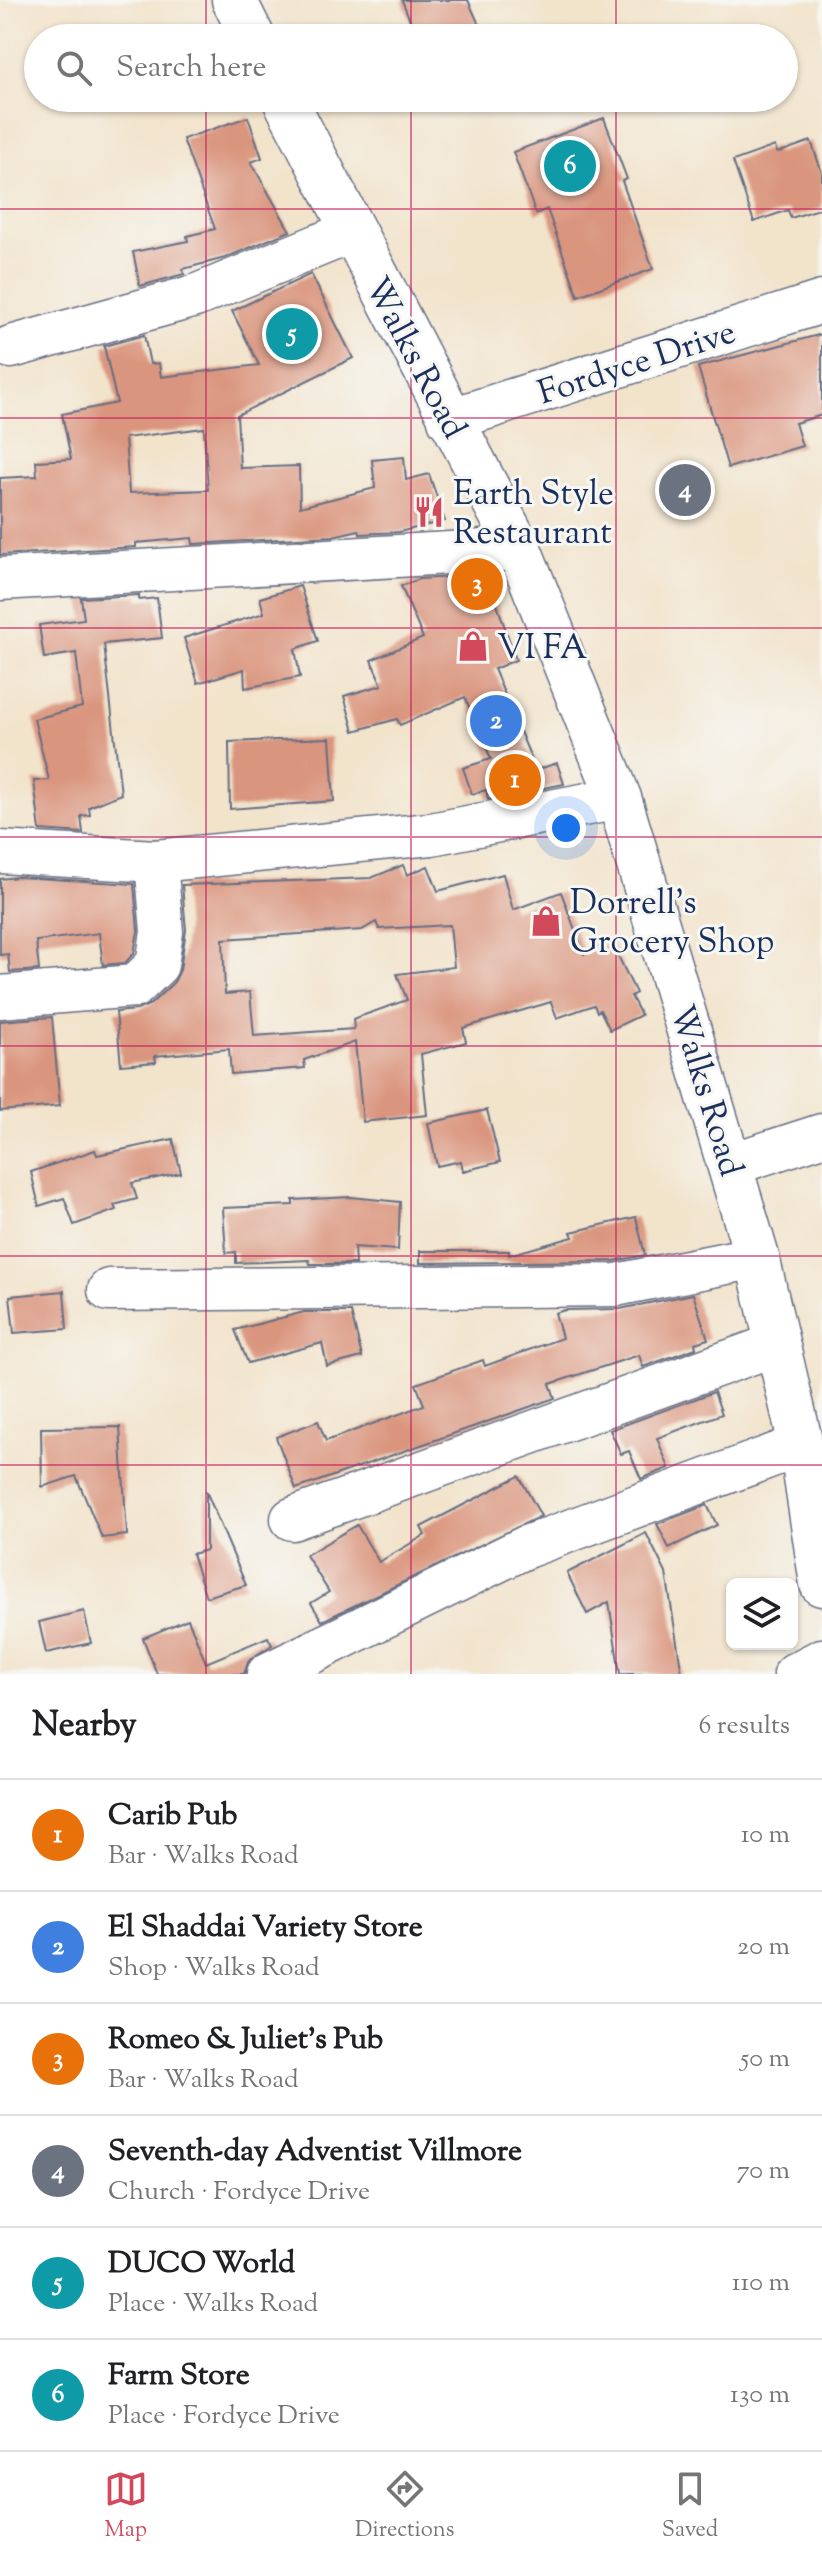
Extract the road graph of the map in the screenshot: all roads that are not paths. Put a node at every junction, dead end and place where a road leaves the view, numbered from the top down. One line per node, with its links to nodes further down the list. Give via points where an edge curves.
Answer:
1 (234, 0): 2 (main road)
2 (246, 24)
3 (291, 112): 4 (main road, Walks Road)
4 (351, 232): 6 (street, via 195,296); 7 (main road, Walks Road)
5 (822, 302): 7 (street, Fordyce Drive)
6 (11, 347)
7 (449, 420): 8 (main road, Walks Road)
8 (519, 549): 9 (street); 10 (main road, Walks Road)
9 (0, 579)
10 (619, 798): 12 (street, via 431,834); 15 (main road, Walks Road)
11 (0, 852): 12 (street)
12 (156, 861): 13 (street, via 162,932 157,965 135,986)
13 (0, 997)
14 (822, 1135): 15 (street)
15 (732, 1164): 16 (main road, Walks Road)
16 (757, 1257): 17 (street, via 616,1285); 18 (main road, Walks Road)
17 (109, 1290)
18 (777, 1344): 19 (main road, Walks Road); 20 (street)
19 (801, 1445): 21 (main road, Walks Road); 23 (street, via 526,1547)
20 (292, 1519)
21 (821, 1572)
22 (822, 1660): 24 (street)
23 (268, 1674)
24 (795, 1674)

